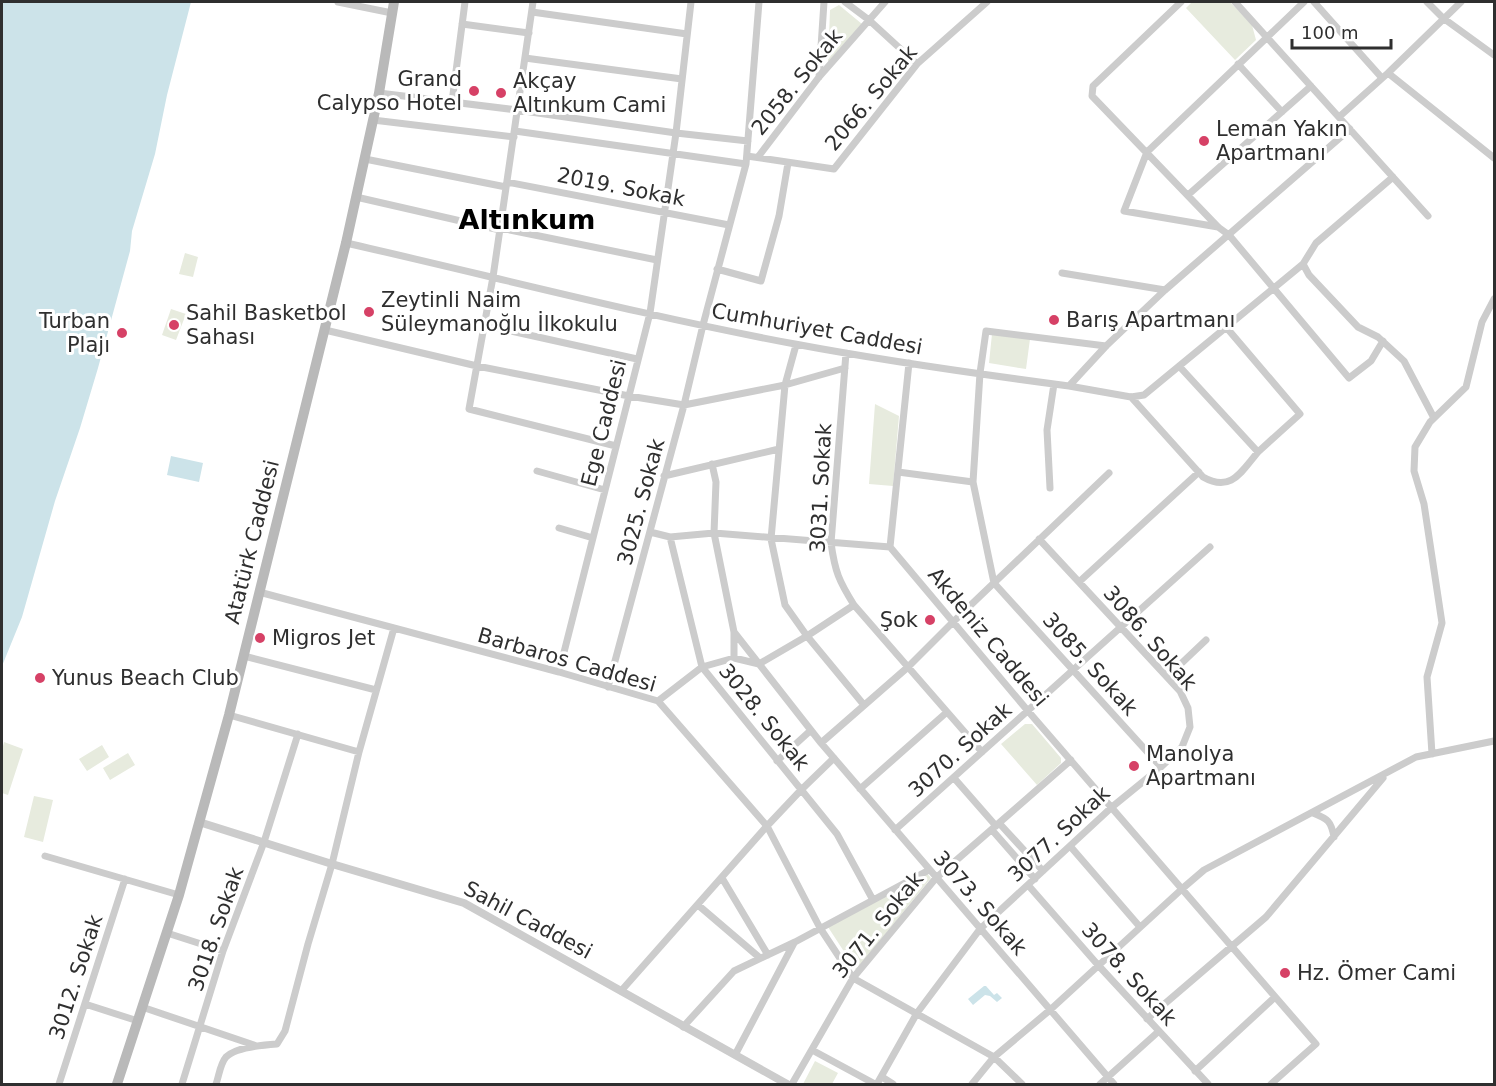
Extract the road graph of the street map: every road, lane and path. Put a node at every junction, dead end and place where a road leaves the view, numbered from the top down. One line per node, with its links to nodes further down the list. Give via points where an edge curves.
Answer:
1 (338, 2): 16 (street)
2 (465, 2): 20 (street)
3 (533, 2): 17 (street)
4 (691, 2): 22 (street, Ege Caddesi)
5 (759, 2): 41 (street, 3025. Sokak)
6 (824, 2): 29 (street)
7 (845, 2): 19 (street)
8 (885, 2): 19 (street, 2058. Sokak)
9 (987, 2): 26 (street, 2066. Sokak)
10 (1181, 2): 42 (street, via 1093,86 1092,96)
11 (1235, 2): 23 (street)
12 (1304, 2): 23 (street)
13 (1314, 2): 28 (street)
14 (1427, 2): 18 (street)
15 (1461, 2): 18 (street)
16 (393, 5): 32 (main road, Atatürk Caddesi)
17 (532, 12): 21 (street); 22 (street)
18 (1443, 18): 24 (street); 28 (street)
19 (869, 20): 26 (street); 29 (street, 2058. Sokak)
20 (462, 24): 21 (street); 33 (street)
21 (529, 33): 25 (street)
22 (687, 34): 30 (street, Ege Caddesi)
23 (1267, 36): 27 (street); 31 (street)
24 (1494, 55)
25 (525, 58): 30 (street); 34 (street)
26 (917, 64): 48 (street, 2066. Sokak, via 834,169)
27 (1238, 64): 35 (street); 42 (street)
28 (1385, 76): 36 (street); 45 (street)
29 (819, 77): 44 (street, 2058. Sokak)
30 (682, 79): 39 (street, Ege Caddesi)
31 (1311, 86): 35 (street); 36 (street)
32 (379, 93): 33 (street); 37 (main road, Atatürk Caddesi)
33 (452, 102): 34 (street)
34 (517, 110): 39 (street); 40 (street)
35 (1282, 112): 51 (street)
36 (1339, 117): 38 (street)
37 (373, 120): 40 (street); 46 (main road, Atatürk Caddesi)
38 (1350, 129): 49 (street); 58 (street)
39 (676, 133): 41 (street); 43 (street, Ege Caddesi)
40 (514, 134): 43 (street); 50 (street)
41 (748, 141): 47 (street, 3025. Sokak)
42 (1147, 152): 51 (street); 56 (street, via 1124,211)
43 (672, 154): 47 (street); 53 (street, Ege Caddesi)
44 (758, 157): 47 (street); 48 (street)
45 (1494, 158)
46 (365, 159): 50 (street, 2019. Sokak); 52 (main road, Atatürk Caddesi)
47 (746, 160): 55 (street, 3025. Sokak)
48 (788, 163): 62 (street, via 761,281)
49 (1393, 177): 54 (street); 61 (street, via 1316,243)
50 (506, 185): 53 (street, 2019. Sokak); 57 (street)
51 (1188, 195): 56 (street)
52 (356, 197): 57 (street); 59 (main road, Atatürk Caddesi)
53 (664, 212): 55 (street, 2019. Sokak); 60 (street, Ege Caddesi)
54 (1428, 216)
55 (729, 225): 62 (street, 3025. Sokak)
56 (1218, 227): 58 (street)
57 (500, 229): 60 (street); 64 (street)
58 (1229, 235): 65 (street); 66 (street)
59 (346, 243): 64 (street, Cumhuriyet Caddesi); 72 (main road, Atatürk Caddesi)
60 (657, 260): 68 (street, Ege Caddesi)
61 (1303, 264): 65 (street); 73 (street, via 1358,327)
62 (717, 269): 70 (street, 3025. Sokak)
63 (1062, 273): 66 (street)
64 (493, 277): 68 (street, Cumhuriyet Caddesi); 69 (street)
65 (1274, 288): 71 (street); 73 (street, via 1349,378 1371,361)
66 (1165, 290): 75 (street)
67 (1494, 299): 89 (street, via 1482,322 1466,387)
68 (650, 313): 70 (street, Cumhuriyet Caddesi); 77 (street, Ege Caddesi)
69 (484, 324): 77 (street); 79 (street)
70 (703, 326): 74 (street, Cumhuriyet Caddesi); 88 (street, 3025. Sokak)
71 (1227, 327): 80 (street); 92 (street, via 1300,414)
72 (325, 330): 79 (street); 114 (main road, Atatürk Caddesi)
73 (1383, 341): 89 (street, via 1404,361)
74 (796, 345): 76 (street, Cumhuriyet Caddesi); 84 (street)
75 (1106, 346): 82 (street, via 986,332); 85 (street)
76 (846, 352): 78 (street, Cumhuriyet Caddesi); 81 (street, 3031. Sokak)
77 (638, 359): 86 (street, Ege Caddesi)
78 (909, 363): 82 (street, Cumhuriyet Caddesi); 95 (street)
79 (477, 366): 86 (street); 90 (street, via 469,409)
80 (1179, 366): 87 (street, via 1144,395); 92 (street)
81 (844, 368): 84 (street); 109 (street, 3031. Sokak)
82 (980, 373): 83 (street, Cumhuriyet Caddesi); 99 (street)
83 (1054, 384): 85 (street, Cumhuriyet Caddesi); 100 (street, via 1047,430)
84 (785, 385): 88 (street); 91 (street)
85 (1069, 386): 87 (street, Cumhuriyet Caddesi)
86 (628, 396): 88 (street); 90 (street, Ege Caddesi)
87 (1131, 397): 97 (street)
88 (684, 405): 98 (street, 3025. Sokak)
89 (1434, 418): 143 (street, via 1415,447 1414,471 1424,504 1442,623 1427,677)
90 (616, 446): 101 (street, Ege Caddesi)
91 (779, 449): 93 (street); 107 (street)
92 (1258, 452): 97 (street, via 1235,478 1225,483 1214,483)
93 (712, 464): 98 (street); 104 (street, via 716,483)
94 (537, 471): 101 (street)
95 (898, 472): 99 (street); 111 (street)
96 (1109, 472): 108 (street)
97 (1199, 472): 112 (street)
98 (664, 476): 103 (street, 3025. Sokak)
99 (973, 482): 113 (street)
100 (1050, 488)
101 (605, 490): 106 (street, Ege Caddesi)
102 (559, 528): 106 (street)
103 (650, 532): 105 (street); 130 (street, 3025. Sokak)
104 (714, 533): 105 (street); 107 (street); 119 (street)
105 (670, 537): 125 (street, 3028. Sokak)
106 (593, 538): 128 (street, Ege Caddesi)
107 (771, 539): 109 (street); 120 (street, via 785,605)
108 (1039, 539): 112 (street, 3086. Sokak); 113 (street)
109 (831, 543): 111 (street); 115 (street, 3031. Sokak, via 839,581)
110 (1210, 547): 117 (street, 3070. Sokak)
111 (890, 548): 116 (street, Akdeniz Caddesi)
112 (1079, 582): 117 (street, 3086. Sokak)
113 (994, 583): 116 (street); 127 (street, 3085. Sokak)
114 (259, 592): 118 (street, Barbaros Caddesi); 122 (main road, Atatürk Caddesi)
115 (854, 605): 120 (street); 126 (street, 3031. Sokak)
116 (953, 622): 126 (street); 134 (street, Akdeniz Caddesi)
117 (1121, 627): 127 (street, 3070. Sokak); 129 (street, 3086. Sokak)
118 (394, 628): 128 (street, Barbaros Caddesi); 131 (street)
119 (734, 632): 123 (street); 124 (street, 3073. Sokak)
120 (807, 636): 124 (street); 133 (street)
121 (1206, 640): 129 (street)
122 (244, 656): 131 (street); 136 (main road, Atatürk Caddesi)
123 (734, 658): 124 (street); 125 (street)
124 (759, 664): 137 (street, 3073. Sokak)
125 (702, 667): 132 (street); 145 (street, 3028. Sokak)
126 (908, 667): 133 (street); 135 (street, 3031. Sokak)
127 (1074, 670): 134 (street, 3070. Sokak); 147 (street, 3085. Sokak)
128 (559, 672): 130 (street, Barbaros Caddesi)
129 (1167, 677): 147 (street, 3086. Sokak, via 1188,708 1190,727 1182,747)
130 (608, 687): 132 (street, Barbaros Caddesi)
131 (376, 690): 141 (street)
132 (658, 701): 155 (street, Barbaros Caddesi)
133 (864, 705): 140 (street)
134 (1028, 711): 142 (street, 3070. Sokak); 146 (street, Akdeniz Caddesi)
135 (947, 712): 142 (street, 3031. Sokak); 150 (street)
136 (230, 715): 138 (street); 154 (main road, Atatürk Caddesi)
137 (810, 730): 140 (street, 3073. Sokak); 145 (street)
138 (297, 734): 141 (street); 159 (street, 3018. Sokak)
139 (1494, 741): 143 (street)
140 (820, 743): 144 (street, 3073. Sokak)
141 (359, 752): 162 (street)
142 (982, 752): 149 (street, 3070. Sokak)
143 (1432, 754): 148 (street)
144 (834, 758): 150 (street, 3073. Sokak); 151 (street)
145 (777, 760): 151 (street, 3028. Sokak)
146 (1071, 760): 152 (street, Akdeniz Caddesi); 156 (street, 3071. Sokak)
147 (1161, 767): 152 (street, 3077. Sokak)
148 (1387, 773): 153 (street); 158 (street)
149 (954, 778): 156 (street); 157 (street, 3070. Sokak)
150 (860, 789): 157 (street, 3073. Sokak)
151 (801, 790): 155 (street); 172 (street, 3028. Sokak, via 837,834)
152 (1112, 807): 160 (street, 3077. Sokak); 170 (street, Akdeniz Caddesi)
153 (1312, 813): 158 (street, via 1331,824); 170 (street, via 1204,870)
154 (199, 822): 159 (street, Sahil Caddesi); 171 (main road, Atatürk Caddesi)
155 (767, 826): 165 (street); 175 (street, Barbaros Caddesi)
156 (996, 826): 164 (street); 166 (street, 3071. Sokak); 168 (street)
157 (895, 830): 163 (street, 3073. Sokak)
158 (1334, 837): 179 (street, via 1266,917)
159 (264, 842): 162 (street, Sahil Caddesi); 180 (street, 3018. Sokak)
160 (1070, 846): 164 (street, 3077. Sokak); 174 (street)
161 (45, 856): 167 (street)
162 (332, 864): 185 (street, Sahil Caddesi, via 464,903); 196 (street, via 285,1031 277,1044)
163 (929, 870): 166 (street, 3073. Sokak); 172 (street)
164 (1043, 871): 168 (street, 3077. Sokak)
165 (722, 878): 173 (street); 181 (street)
166 (936, 878): 176 (street, 3073. Sokak); 184 (street, 3071. Sokak)
167 (125, 879): 171 (street); 187 (street, 3012. Sokak)
168 (1035, 879): 169 (street, 3077. Sokak)
169 (1028, 885): 176 (street, 3077. Sokak); 183 (street, 3078. Sokak)
170 (1183, 888): 174 (street); 179 (street, Akdeniz Caddesi)
171 (179, 895): 177 (main road, Atatürk Caddesi)
172 (873, 900): 175 (street)
173 (698, 905): 182 (street); 185 (street)
174 (1140, 927): 183 (street)
175 (820, 928): 178 (street); 184 (street, Barbaros Caddesi)
176 (980, 929): 189 (street, 3073. Sokak); 190 (street, 3077. Sokak)
177 (167, 933): 180 (street); 188 (main road, Atatürk Caddesi)
178 (795, 942): 181 (street); 198 (street)
179 (1231, 947): 186 (street, Akdeniz Caddesi); 191 (street)
180 (223, 951): 193 (street, 3018. Sokak)
181 (768, 955): 182 (street)
182 (760, 958): 194 (street, via 734,971)
183 (1098, 965): 189 (street); 191 (street, 3078. Sokak)
184 (853, 978): 190 (street, Barbaros Caddesi); 197 (street, 3071. Sokak)
185 (621, 991): 194 (street, Sahil Caddesi)
186 (1275, 997): 200 (street); 216 (street, Akdeniz Caddesi, via 1316,1044)
187 (85, 1004): 192 (street); 203 (street, 3012. Sokak)
188 (142, 1007): 192 (main road, Atatürk Caddesi); 193 (street)
189 (1050, 1010): 199 (street); 202 (street, 3073. Sokak)
190 (917, 1013): 199 (street, Barbaros Caddesi); 201 (street, 3077. Sokak)
191 (1147, 1019): 195 (street, 3078. Sokak)
192 (138, 1021): 204 (main road, Atatürk Caddesi)
193 (200, 1027): 196 (street); 205 (street, 3018. Sokak)
194 (683, 1027): 198 (street, Sahil Caddesi)
195 (1158, 1031): 200 (street, 3078. Sokak); 202 (street)
196 (254, 1045): 206 (street, via 226,1057)
197 (812, 1050): 208 (street, 3071. Sokak); 209 (street)
198 (735, 1054): 207 (street, Sahil Caddesi)
199 (994, 1057): 211 (street); 212 (street, Barbaros Caddesi)
200 (1195, 1071): 215 (street, 3078. Sokak)
201 (882, 1077): 209 (street, 3077. Sokak); 210 (street)
202 (1108, 1077): 213 (street); 214 (street, 3073. Sokak)
203 (59, 1084)
204 (117, 1084)
205 (182, 1084)
206 (216, 1084)
207 (787, 1084)
208 (792, 1084)
209 (876, 1084)
210 (893, 1084)
211 (972, 1084)
212 (1022, 1084)
213 (1100, 1084)
214 (1114, 1084)
215 (1208, 1084)
216 (1270, 1084)

